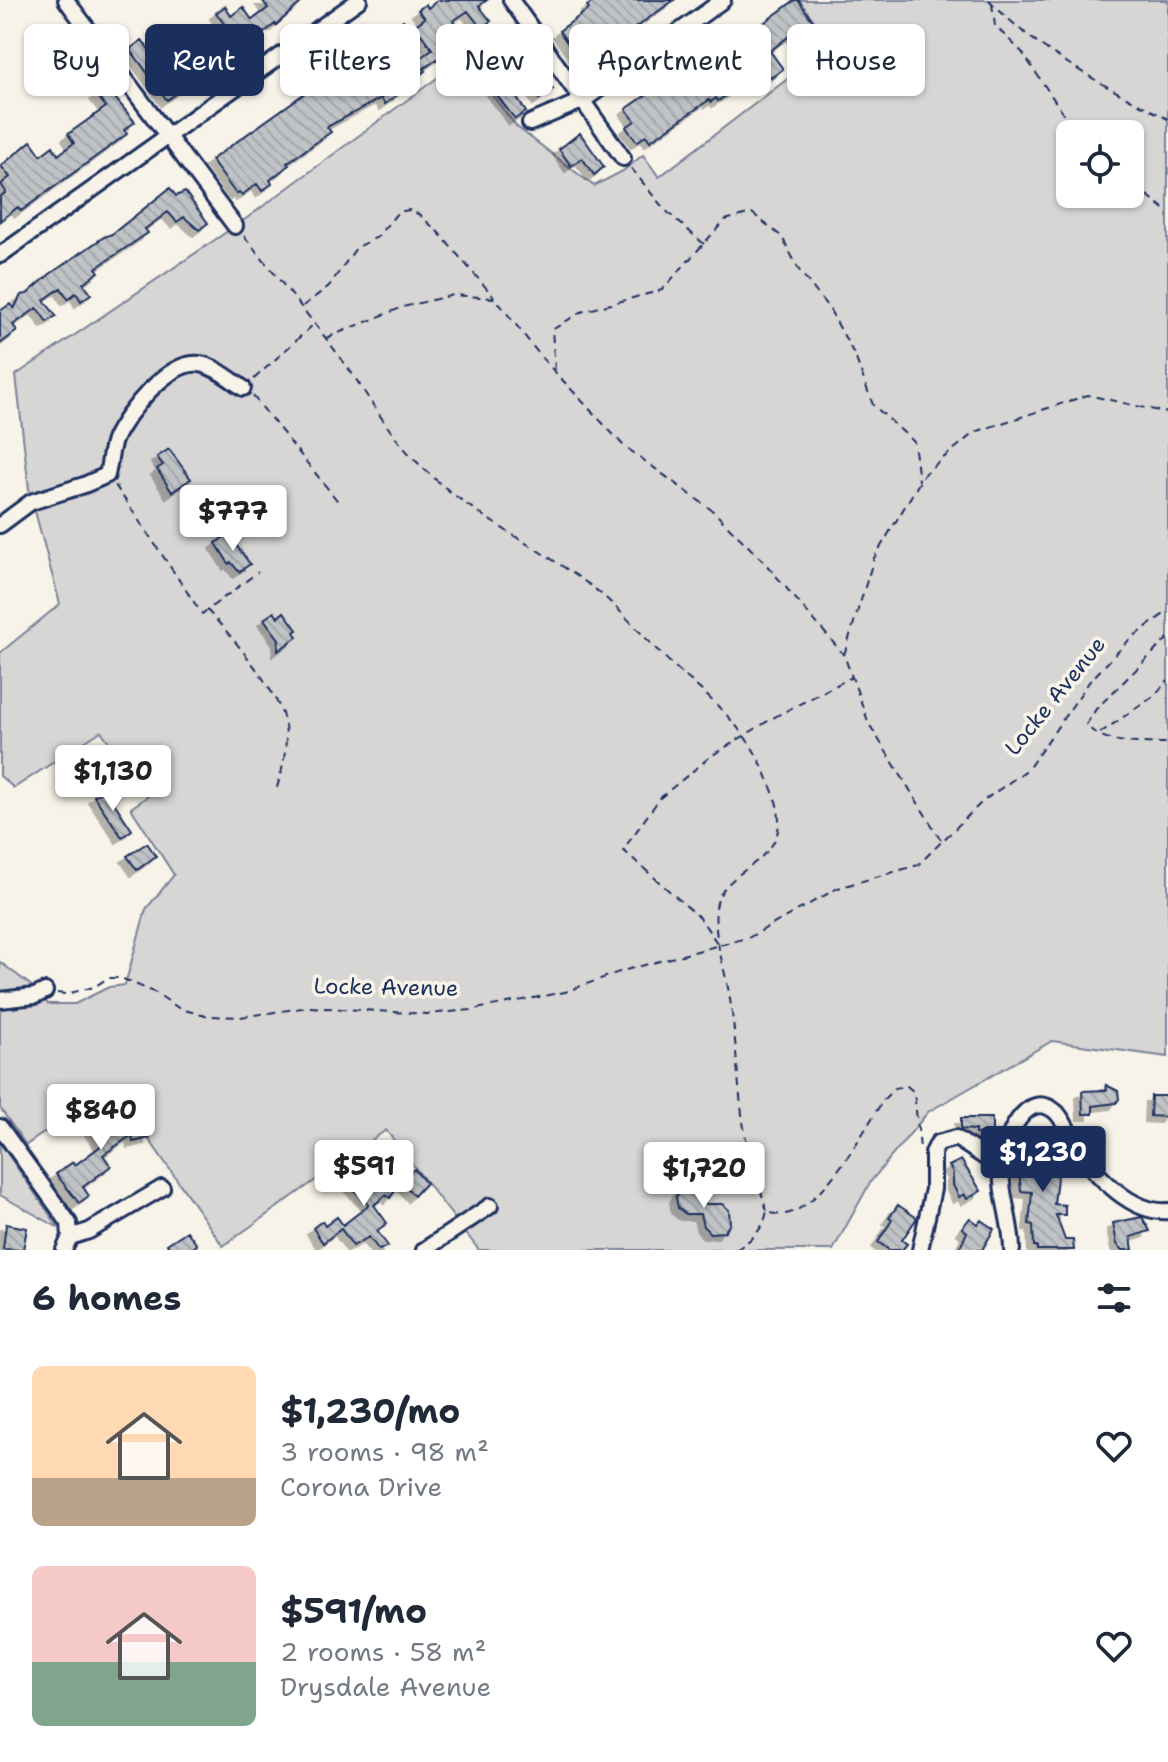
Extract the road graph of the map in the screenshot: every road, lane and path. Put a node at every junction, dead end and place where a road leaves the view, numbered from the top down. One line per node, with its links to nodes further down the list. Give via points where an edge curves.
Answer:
1 (66, 0): 10 (street)
2 (359, 0): 10 (street)
3 (511, 0): 6 (street)
4 (723, 0): 6 (street)
5 (990, 1): 7 (path, via 1008,21 1091,78); 8 (path, via 995,26 1022,52)
6 (584, 100): 9 (street); 11 (street)
7 (1168, 119)
8 (1069, 120)
9 (530, 123)
10 (167, 135): 14 (street); 16 (street)
11 (623, 158): 15 (path, via 664,209)
12 (1144, 192): 13 (path)
13 (1168, 212)
14 (235, 226): 18 (path)
15 (704, 244): 21 (path, via 662,290 581,312 552,330); 25 (path, via 725,220 752,213 782,237 855,356 873,405 914,442)
16 (0, 255)
17 (495, 298): 18 (path, via 439,233 409,210 398,212 377,237 356,248 329,286); 20 (path, via 453,295 403,307); 21 (path)
18 (302, 307): 19 (path)
19 (315, 323): 20 (path); 22 (path)
20 (326, 338): 35 (path, via 395,437 454,497 591,586)
21 (555, 373): 32 (path, via 623,445 713,511)
22 (243, 388): 24 (street, via 201,364 184,365 134,407 114,441); 26 (path)
23 (1168, 413): 25 (path, via 1088,395 975,432)
24 (107, 475): 27 (street); 29 (path, via 202,614)
25 (919, 483): 32 (path, via 874,558)
26 (341, 505)
27 (2, 518)
28 (258, 572): 29 (path)
29 (207, 610): 38 (path, via 272,693 284,718 285,762)
30 (1168, 611): 39 (path, Locke Avenue, via 1130,639 1089,682 1028,769 983,801)
31 (1168, 638): 36 (path, via 1096,709 1086,725)
32 (844, 655): 33 (path)
33 (852, 677): 35 (path); 39 (path, via 869,724)
34 (1168, 680): 36 (path)
35 (745, 735): 40 (path, via 775,799 779,824 762,858 720,894); 40 (path, via 660,798 623,850 700,918)
36 (1099, 735): 37 (path, via 1127,743)
37 (1168, 743)
38 (276, 791)
39 (942, 841): 40 (path, Locke Avenue, via 918,865 838,888 750,937)
40 (718, 944): 41 (path, Locke Avenue, via 565,992 428,1014 309,1007 209,1016 180,1009 121,978 66,994); 48 (path, via 745,1132)
41 (45, 991): 42 (street)
42 (0, 1000)
43 (0, 1127): 50 (street, via 69,1223)
44 (1002, 1164): 45 (street, via 956,1138 938,1143); 49 (street, via 1018,1119 1031,1107 1041,1106 1058,1115 1101,1177 1140,1206); 54 (street)
45 (932, 1170): 48 (path, via 921,1152 914,1092 907,1086 895,1088 823,1189 789,1215); 53 (street)
46 (162, 1188): 50 (street)
47 (490, 1206): 51 (street)
48 (767, 1211): 52 (path, via 755,1236)
49 (1168, 1211)
50 (67, 1244)
51 (424, 1250)
52 (736, 1250)
53 (920, 1250)
54 (1012, 1250)

